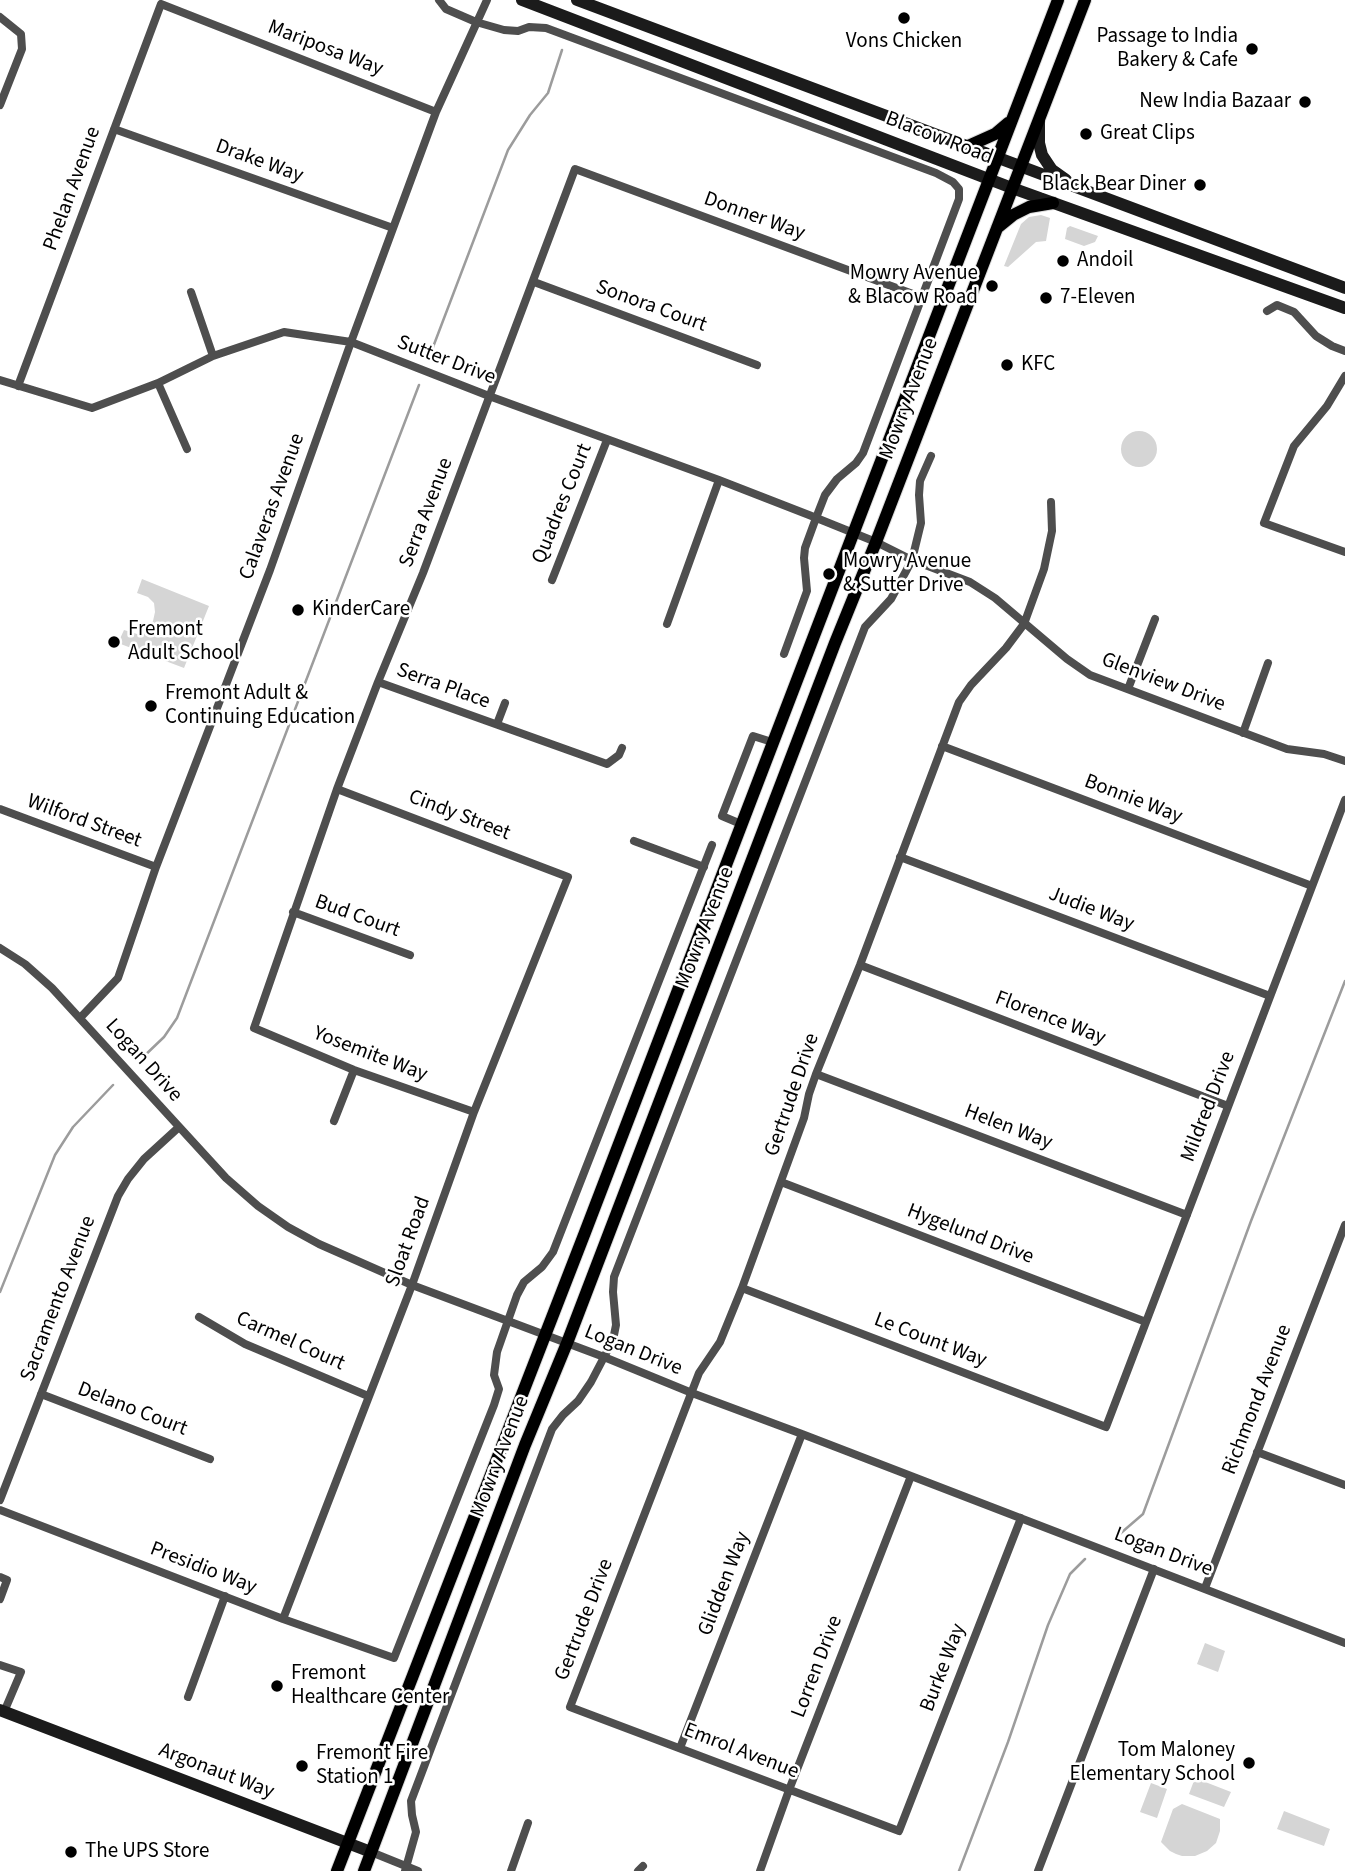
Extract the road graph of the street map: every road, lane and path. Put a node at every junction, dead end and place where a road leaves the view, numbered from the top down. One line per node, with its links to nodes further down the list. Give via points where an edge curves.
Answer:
1 (439, 0): 9 (street, Blacow Road, via 446,9)
2 (487, 0): 9 (street, Calaveras Avenue)
3 (522, 0): 19 (main road, Blacow Road)
4 (577, 0): 15 (main road, Blacow Road)
5 (1058, 0): 13 (main road, Mowry Avenue)
6 (1085, 0): 12 (main road, Mowry Avenue)
7 (161, 4): 11 (street, Mariposa Way); 14 (street, Phelan Avenue)
8 (0, 18): 10 (street, via 21,34 23,49)
9 (477, 22): 11 (street, Calaveras Avenue); 21 (street, Blacow Road, via 504,30 546,28 936,173)
10 (0, 105)
11 (436, 112): 24 (street, Calaveras Avenue)
12 (1039, 119): 17 (main road, Mowry Avenue); 22 (main road, via 1039,143 1046,162)
13 (1012, 121): 15 (main road, via 995,135); 16 (main road, Mowry Avenue)
14 (114, 129): 24 (street, Drake Way); 39 (street, Phelan Avenue)
15 (966, 147): 16 (main road, Blacow Road)
16 (997, 159): 17 (main road, Blacow Road); 19 (main road, Mowry Avenue)
17 (1020, 167): 20 (main road, Mowry Avenue); 22 (main road, Blacow Road)
18 (575, 169): 26 (street, Serra Avenue); 29 (street, Donner Way)
19 (989, 179): 20 (main road, Blacow Road); 47 (main road, Mowry Avenue)
20 (1012, 188): 23 (main road, Blacow Road); 25 (main road, Mowry Avenue)
21 (959, 189): 29 (street, Mowry Avenue)
22 (1088, 192): 27 (main road, Blacow Road)
23 (1054, 203): 25 (main road, via 1029,207); 30 (main road, Blacow Road)
24 (393, 228): 32 (street, Calaveras Avenue)
25 (997, 228): 48 (main road, Mowry Avenue)
26 (534, 282): 35 (street, Sonora Court); 40 (street, Serra Avenue)
27 (1345, 288)
28 (191, 292): 34 (street)
29 (921, 297): 46 (street, Mowry Avenue, via 863,453 837,478)
30 (1345, 308)
31 (1267, 311): 33 (street, via 1277,305 1294,313 1316,336)
32 (351, 342): 34 (street, Sutter Drive, via 284,332); 40 (street, Sutter Drive); 73 (street, Calaveras Avenue)
33 (1345, 351)
34 (213, 356): 38 (street, Sutter Drive)
35 (757, 365)
36 (1345, 376): 49 (street, via 1294,446 1264,523)
37 (0, 380): 39 (street, Sutter Drive)
38 (158, 383): 39 (street, Sutter Drive, via 92,408); 42 (street)
39 (18, 386)
40 (489, 396): 41 (street, Sutter Drive); 57 (street, Serra Avenue)
41 (607, 440): 44 (street, Sutter Drive); 51 (street, Quadres Court)
42 (187, 449)
43 (931, 456): 50 (street, Mowry Avenue, via 920,481 920,523)
44 (719, 480): 46 (street, Sutter Drive); 53 (street)
45 (1051, 502): 54 (street, Gertrude Drive, via 1052,531 1044,569)
46 (816, 518): 47 (street, Sutter Drive); 55 (street, Mowry Avenue, via 805,548 807,591)
47 (853, 532): 48 (street, Sutter Drive); 62 (main road, Mowry Avenue)
48 (876, 542): 50 (street, Glenview Drive); 101 (main road, Mowry Avenue)
49 (1345, 552)
50 (912, 561): 54 (street, Glenview Drive, via 970,582); 102 (street, Mowry Avenue, via 891,599 865,627 614,1277 616,1325)
51 (552, 580)
52 (1155, 619): 58 (street)
53 (667, 624)
54 (1024, 624): 58 (street, Glenview Drive, via 1090,675); 63 (street, Gertrude Drive, via 959,702)
55 (784, 654)
56 (1268, 663): 61 (street)
57 (378, 682): 60 (street, Serra Place); 66 (street, Serra Avenue)
58 (1128, 689): 61 (street, Glenview Drive)
59 (505, 703): 60 (street, Serra Place)
60 (497, 724): 64 (street, Serra Place, via 607,764)
61 (1243, 733): 65 (street, Glenview Drive, via 1287,749)
62 (772, 742): 69 (main road, Mowry Avenue); 69 (street, via 753,736 722,816)
63 (943, 746): 72 (street, Gertrude Drive); 76 (street, Bonnie Way)
64 (622, 748)
65 (1345, 761)
66 (337, 789): 75 (street, Cindy Street); 77 (street, Serra Avenue)
67 (1345, 800): 76 (street, Mildred Drive)
68 (0, 809): 73 (street, Wilford Street)
69 (741, 824): 100 (main road, Mowry Avenue)
70 (634, 841): 74 (street)
71 (712, 845): 74 (street, Mowry Avenue)
72 (900, 857): 80 (street, Gertrude Drive); 81 (street, Judie Way)
73 (156, 867): 82 (street, Calaveras Avenue, via 118,978)
74 (704, 867): 98 (street, Mowry Avenue, via 553,1252 524,1282)
75 (568, 877): 87 (street, Sloat Road)
76 (1312, 886): 81 (street, Mildred Drive)
77 (293, 912): 79 (street, Bud Court); 83 (street, Serra Avenue)
78 (0, 948): 82 (street, Logan Drive, via 25,964)
79 (410, 955)
80 (860, 965): 85 (street, Gertrude Drive); 86 (street, Florence Way)
81 (1270, 996): 86 (street, Mildred Drive)
82 (80, 1017): 89 (street, Logan Drive)
83 (254, 1028): 84 (street, Yosemite Way)
84 (354, 1070): 87 (street, Yosemite Way); 88 (street)
85 (817, 1074): 90 (street, Gertrude Drive); 91 (street, Helen Way)
86 (1228, 1105): 91 (street, Mildred Drive)
87 (474, 1112): 95 (street, Sloat Road)
88 (334, 1121)
89 (179, 1127): 95 (street, Logan Drive, via 226,1178 288,1227); 104 (street, Sacramento Avenue, via 144,1159 118,1196)
90 (781, 1182): 96 (street, Gertrude Drive); 99 (street, Hygelund Drive)
91 (1187, 1215): 99 (street, Mildred Drive)
92 (1345, 1225): 93 (street, Richmond Avenue)
93 (1334, 1255): 94 (street); 108 (street, Richmond Avenue)
94 (1345, 1259)
95 (412, 1285): 98 (street, Logan Drive); 105 (street, Sloat Road)
96 (742, 1288): 103 (street, Gertrude Drive); 106 (street, Le Count Way)
97 (200, 1317): 105 (street, Carmel Court, via 245,1344)
98 (508, 1321): 100 (street, Logan Drive); 122 (street, Mowry Avenue, via 497,1352 494,1375 499,1389 494,1405)
99 (1146, 1322): 106 (street, Mildred Drive)
100 (544, 1335): 101 (street, Logan Drive); 131 (main road, Mowry Avenue)
101 (567, 1343): 102 (street, Logan Drive); 132 (main road, Mowry Avenue)
102 (604, 1357): 103 (street, Logan Drive); 133 (street, Mowry Avenue, via 578,1401 552,1429 411,1801 416,1832)
103 (692, 1393): 107 (street, Logan Drive); 125 (street, Gertrude Drive)
104 (41, 1394): 109 (street, Delano Court); 112 (street, Sacramento Avenue)
105 (368, 1396): 120 (street, Sloat Road)
106 (1106, 1427)
107 (802, 1434): 110 (street, Logan Drive); 127 (street, Glidden Way)
108 (1257, 1452): 111 (street); 117 (street, Richmond Avenue)
109 (210, 1459)
110 (911, 1476): 114 (street, Logan Drive); 128 (street, Lorren Drive)
111 (1345, 1485)
112 (0, 1500)
113 (0, 1510): 118 (street, Presidio Way)
114 (1021, 1518): 115 (street, Logan Drive); 130 (street, Burke Way)
115 (1154, 1569): 117 (street, Logan Drive); 139 (street)
116 (0, 1577): 119 (street, via 7,1580)
117 (1205, 1588): 121 (street, Logan Drive)
118 (225, 1596): 120 (street, Presidio Way); 124 (street)
119 (0, 1599)
120 (283, 1619): 122 (street, Presidio Way)
121 (1345, 1643)
122 (394, 1658)
123 (0, 1665): 126 (street, via 21,1672)
124 (188, 1697)
125 (570, 1707): 127 (street, Emrol Avenue)
126 (2, 1711): 131 (main road, Argonaut Way)
127 (680, 1748): 128 (street, Emrol Avenue)
128 (789, 1790): 130 (street, Emrol Avenue); 138 (street, Lorren Drive)
129 (528, 1824): 137 (street)
130 (899, 1831)
131 (347, 1843): 132 (main road, Argonaut Way); 134 (main road, Mowry Avenue)
132 (371, 1852): 133 (street, Argonaut Way); 135 (main road, Mowry Avenue)
133 (407, 1869): 136 (street, Argonaut Way)
134 (337, 1871)
135 (364, 1871)
136 (418, 1871)
137 (511, 1871)
138 (760, 1871)
139 (1038, 1871)

